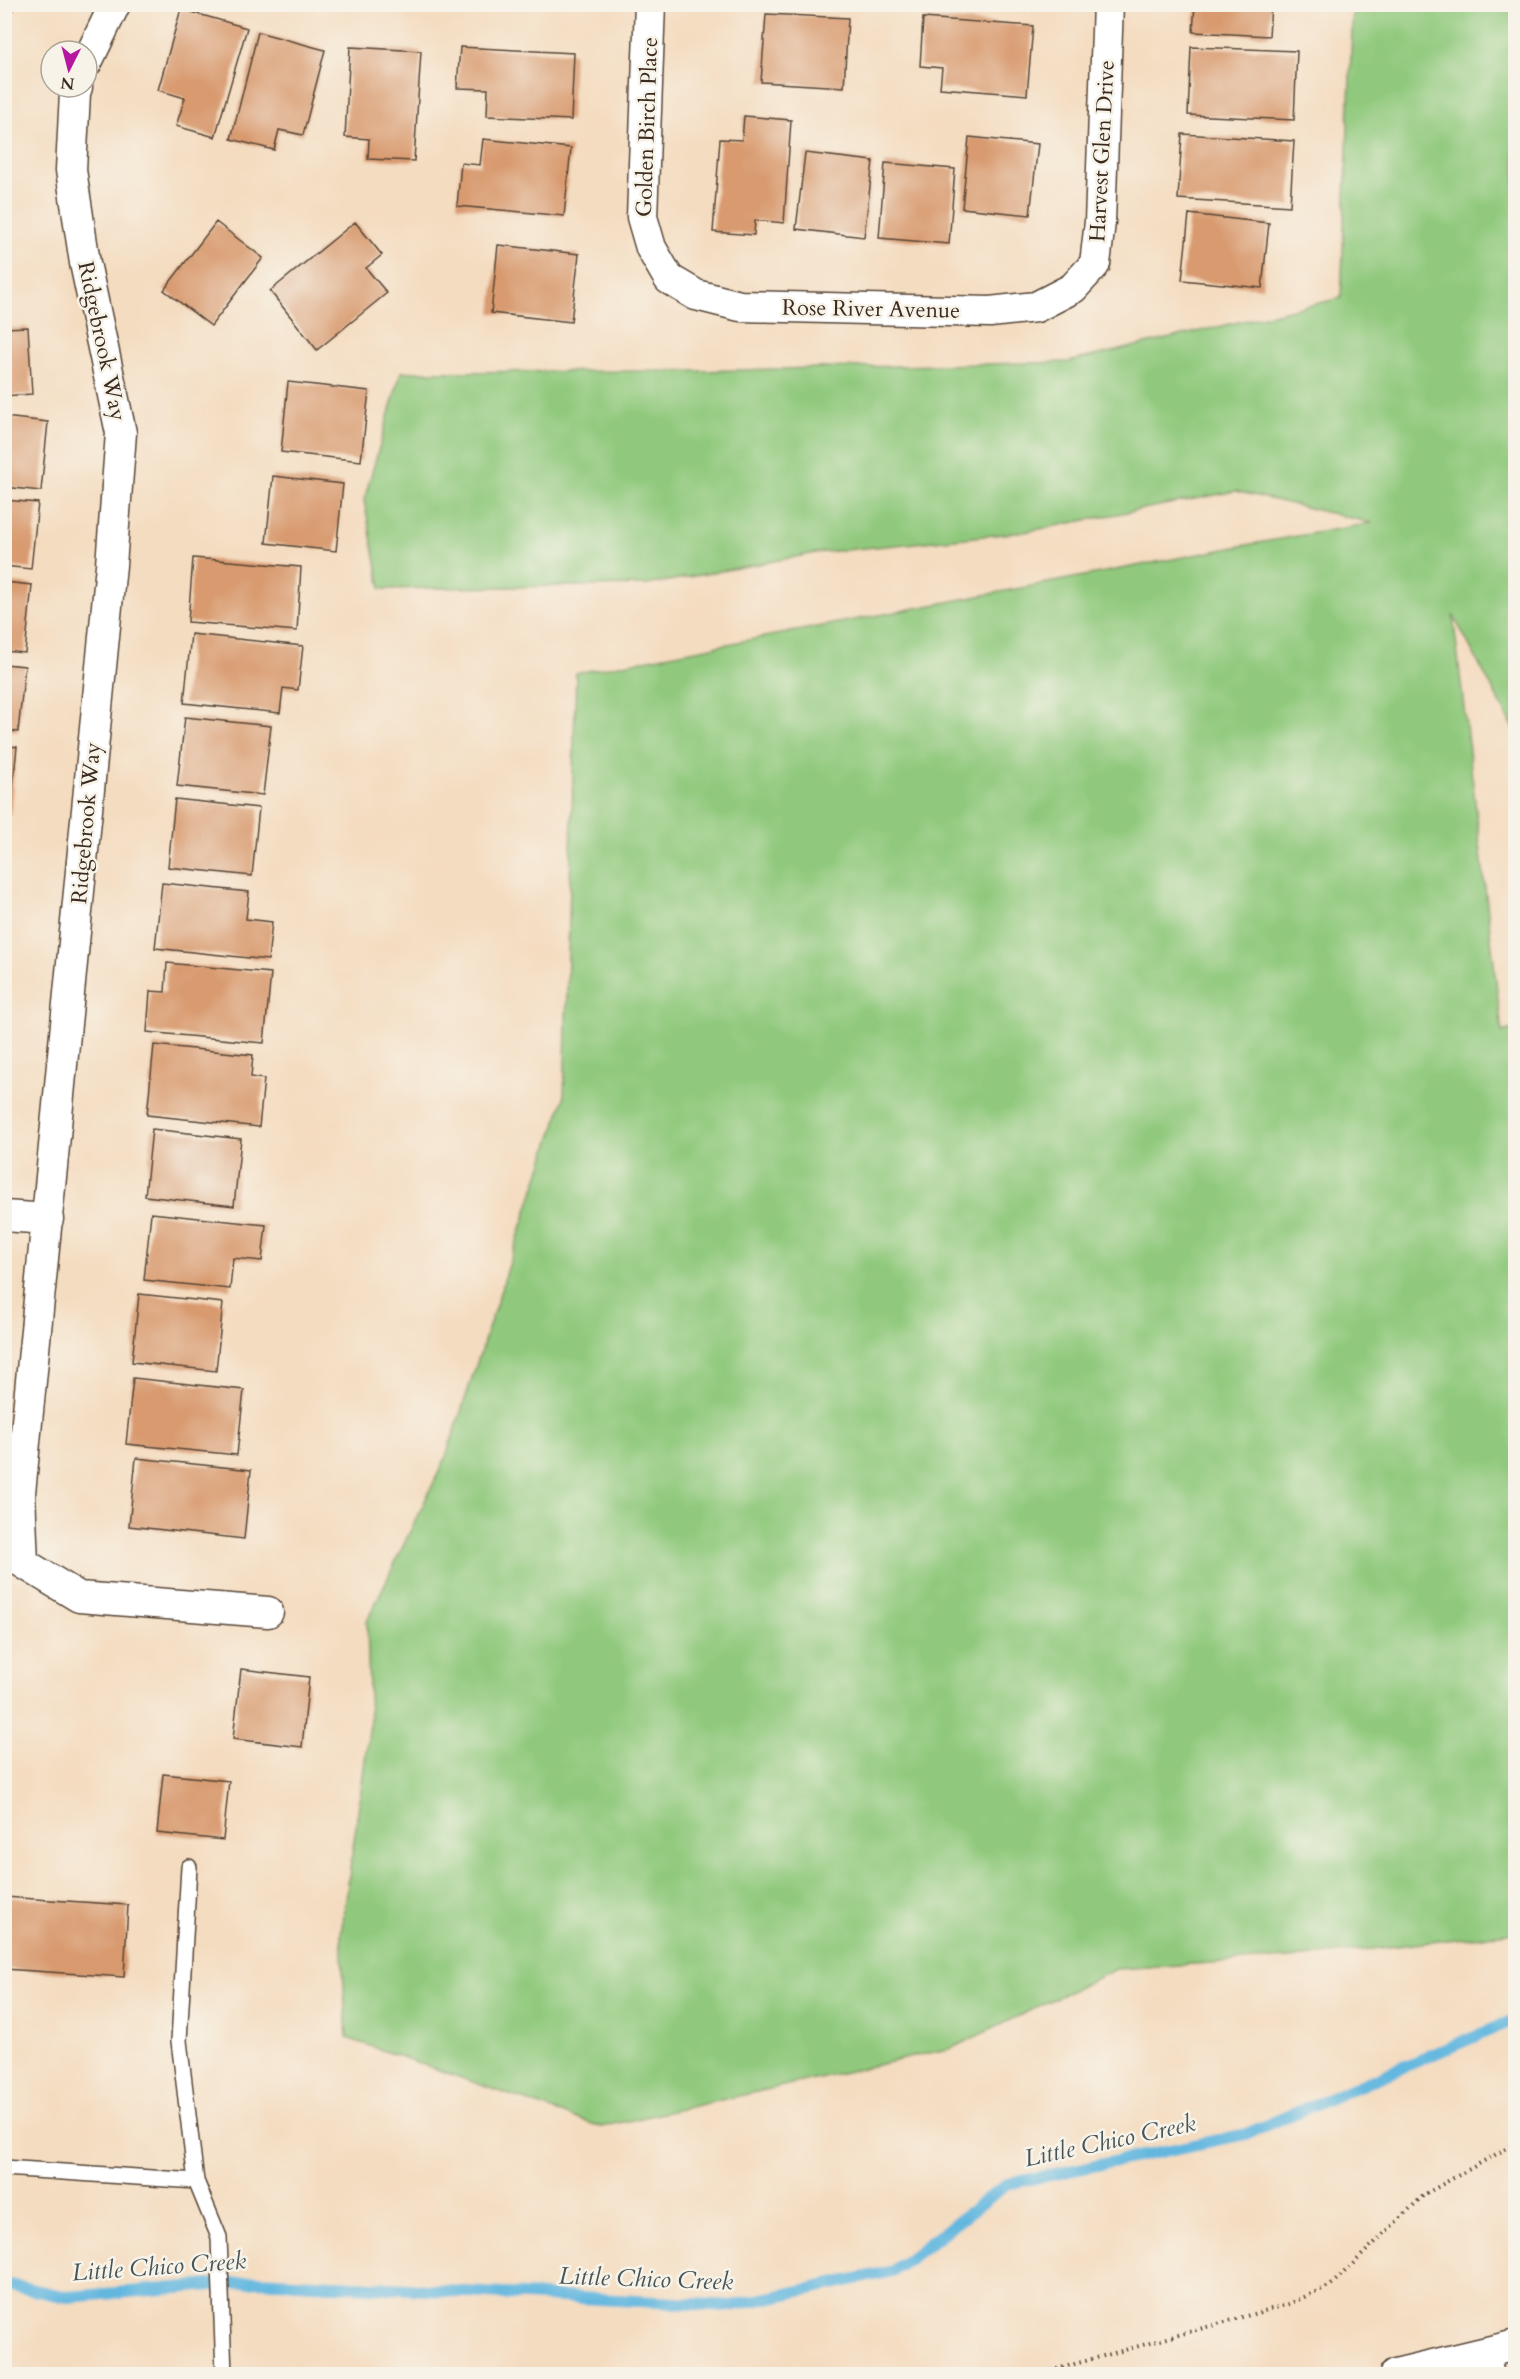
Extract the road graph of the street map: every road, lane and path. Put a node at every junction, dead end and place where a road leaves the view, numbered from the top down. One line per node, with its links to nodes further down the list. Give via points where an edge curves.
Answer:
1 (115, 4): 4 (street)
2 (650, 4): 6 (street, Golden Birch Place, via 642,217 651,248)
3 (1108, 4): 7 (street, Harvest Glen Drive, via 1095,264)
4 (98, 39)
5 (75, 99): 9 (street, Ridgebrook Way, via 71,170 121,433)
6 (669, 279): 7 (street, Rose River Avenue, via 696,295 741,306 990,312 1036,307)
7 (1073, 288)
8 (4, 1216): 9 (street)
9 (48, 1220): 10 (street, Ridgebrook Way, via 20,1493 23,1563 79,1597)
10 (268, 1612)
11 (189, 1867): 14 (lane, via 179,2041)
12 (1515, 2143): 17 (path, via 1425,2194 1332,2285 1289,2304)
13 (4, 2168): 14 (lane)
14 (196, 2181): 16 (lane, via 219,2237)
15 (1501, 2356): 18 (street)
16 (224, 2374)
17 (1040, 2374)
18 (1395, 2374)

